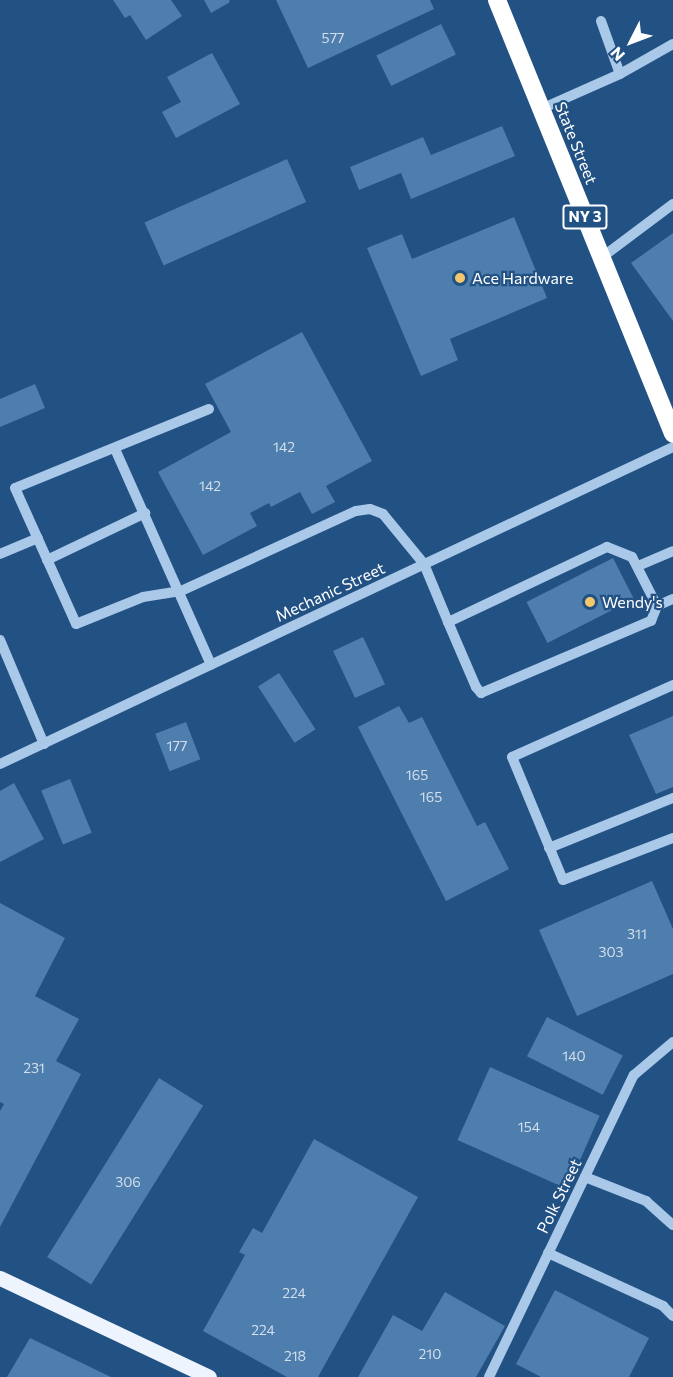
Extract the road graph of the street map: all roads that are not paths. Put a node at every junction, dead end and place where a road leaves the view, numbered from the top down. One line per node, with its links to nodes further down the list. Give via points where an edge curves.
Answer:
1 (497, 0): 5 (highway, State Street / NY 3)
2 (601, 21): 4 (street)
3 (673, 44): 4 (street)
4 (620, 74): 5 (street)
5 (541, 109): 7 (highway, State Street / NY 3)
6 (673, 204): 7 (street)
7 (602, 258): 9 (highway, State Street / NY 3)
8 (209, 409): 11 (street)
9 (673, 434)
10 (673, 447): 17 (street, Mechanic Street)
11 (115, 449): 12 (street); 13 (street, via 15,488)
12 (145, 513): 16 (street); 19 (street)
13 (38, 538): 15 (street); 16 (street)
14 (673, 551): 18 (street)
15 (0, 554)
16 (47, 560): 19 (street, via 76,624 143,597)
17 (424, 564): 19 (street, via 383,514 370,509 356,511); 22 (street); 24 (street, Mechanic Street)
18 (638, 566): 21 (street); 22 (street, via 620,549 607,547)
19 (181, 591): 24 (street)
20 (673, 599): 21 (street)
21 (657, 606): 22 (street, via 651,621 481,693)
22 (448, 622)
23 (0, 639): 26 (street)
24 (211, 665): 26 (street, Mechanic Street)
25 (673, 685): 30 (street, via 512,757)
26 (44, 744): 27 (street, Mechanic Street)
27 (0, 764)
28 (673, 798): 30 (street)
29 (673, 838): 30 (street, via 563,880)
30 (549, 848)
31 (673, 1042): 32 (street, Polk Street, via 634,1075)
32 (585, 1177): 33 (street, via 646,1201); 34 (street, Polk Street)
33 (673, 1226)
34 (548, 1253): 36 (street, via 663,1306); 38 (street, Polk Street)
35 (0, 1278): 37 (main road)
36 (673, 1316)
37 (209, 1377)
38 (489, 1377)

